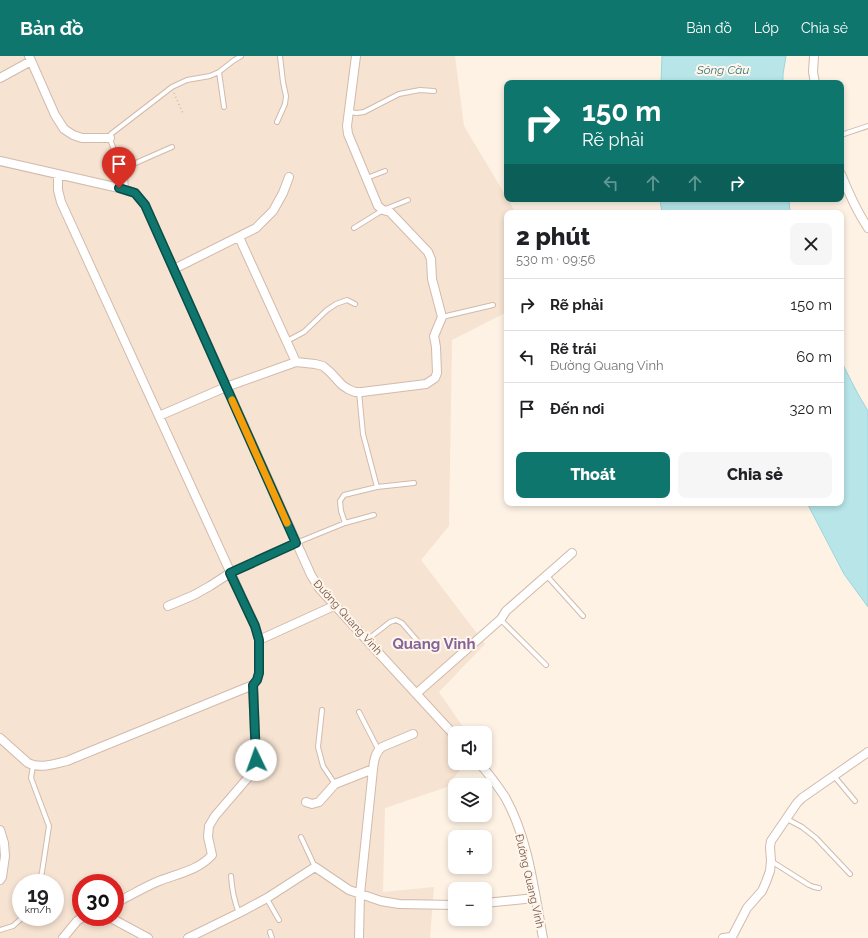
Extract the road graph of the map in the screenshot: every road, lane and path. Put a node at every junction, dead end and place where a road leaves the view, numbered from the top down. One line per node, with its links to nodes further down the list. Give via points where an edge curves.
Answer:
1 (241, 56): 5 (lane)
2 (280, 56): 15 (lane, via 286,96)
3 (356, 56): 13 (street)
4 (814, 56): 9 (street)
5 (232, 58): 7 (lane)
6 (30, 59): 8 (street); 18 (street, via 64,129 82,138)
7 (219, 72): 10 (lane, via 187,80); 12 (lane)
8 (0, 78)
9 (814, 80)
10 (172, 87): 14 (path); 18 (lane, via 111,134)
11 (434, 91): 13 (lane, via 420,90 399,94 364,112)
12 (224, 107)
13 (349, 112): 25 (street, via 348,134)
14 (183, 114)
15 (277, 122)
16 (868, 126): 17 (lane)
17 (844, 134)
18 (110, 138): 21 (lane)
19 (172, 147): 21 (lane)
20 (0, 161): 23 (street, Đường Quang Vinh)
21 (122, 169): 27 (lane)
22 (385, 171): 25 (lane)
23 (58, 174): 27 (street, Đường Quang Vinh); 42 (street, via 61,202)
24 (289, 177): 33 (street, via 273,211 256,228)
25 (367, 178): 29 (street, via 378,206)
26 (844, 182): 30 (street, via 850,197)
27 (126, 190): 34 (street, Đường Quang Vinh, via 135,193 145,205)
28 (408, 200): 29 (lane)
29 (383, 210): 31 (lane); 37 (street, via 390,212 428,252)
30 (865, 218): 32 (street)
31 (354, 228)
32 (868, 228)
33 (239, 236): 34 (street); 38 (street)
34 (174, 269): 40 (street, Đường Quang Vinh)
35 (355, 304): 38 (lane, via 347,300 336,304 304,332)
36 (493, 304): 37 (lane)
37 (442, 317): 41 (street, via 434,336 437,373 435,378 426,384)
38 (287, 341): 39 (street)
39 (296, 362): 40 (street); 41 (street, via 323,366 342,385)
40 (226, 388): 42 (street); 47 (street, Đường Quang Vinh)
41 (359, 392): 44 (lane, via 363,434)
42 (159, 416): 49 (street)
43 (414, 483): 44 (lane)
44 (377, 487): 46 (lane, via 344,495 340,500)
45 (374, 515): 46 (lane)
46 (345, 524): 47 (lane)
47 (296, 543): 49 (street); 52 (street, Đường Quang Vinh, via 311,575)
48 (572, 553): 50 (street)
49 (230, 573): 51 (street, via 194,595); 55 (street)
50 (546, 576): 53 (lane); 54 (street)
51 (168, 606)
52 (336, 606): 55 (street); 56 (street, Đường Quang Vinh)
53 (583, 616)
54 (500, 619): 58 (lane); 60 (street)
55 (259, 640): 59 (street, via 259,673)
56 (367, 640): 57 (lane, via 396,620 402,623); 60 (street, Đường Quang Vinh)
57 (421, 645)
58 (546, 665)
59 (253, 685): 68 (street, via 66,761); 86 (street, via 256,760 252,774 215,816 210,826 208,837 212,855 198,866 158,881)
60 (417, 693): 63 (street, Đường Quang Vinh)
61 (322, 710): 72 (lane, via 318,747 323,766)
62 (359, 712): 66 (lane)
63 (448, 728)
64 (413, 734): 66 (street)
65 (0, 738): 68 (street)
66 (378, 749): 69 (street)
67 (868, 752): 71 (street)
68 (33, 766): 80 (lane, via 31,778 49,826)
69 (373, 769): 72 (street); 85 (street)
70 (485, 770): 88 (street, Đường Quang Vinh, via 505,797 514,817 532,876)
71 (834, 776): 73 (lane); 75 (street, via 802,798)
72 (336, 784): 74 (street, via 319,802)
73 (855, 801)
74 (306, 802)
75 (787, 819): 78 (street, via 771,842); 81 (lane, via 816,838)
76 (0, 830): 83 (street, via 5,856)
77 (301, 837): 79 (lane)
78 (771, 861): 84 (lane, via 809,885); 104 (street, via 762,891 747,908)
79 (315, 867): 85 (street, via 349,890); 87 (street)
80 (41, 874)
81 (850, 874)
82 (231, 876): 91 (lane)
83 (0, 880)
84 (819, 888)
85 (360, 894): 90 (street, via 399,904); 102 (street)
86 (124, 898)
87 (266, 898): 91 (street); 92 (lane)
88 (535, 898): 89 (street); 103 (street, Đường Quang Vinh)
89 (492, 901)
90 (448, 905)
91 (239, 913): 100 (street)
92 (279, 920)
93 (124, 925): 99 (street)
94 (13, 926): 96 (lane)
95 (73, 926): 98 (street)
96 (0, 930)
97 (270, 932): 101 (lane)
98 (63, 938)
99 (148, 938)
100 (188, 938)
101 (272, 938)
102 (358, 938)
103 (543, 938)
104 (729, 938)

